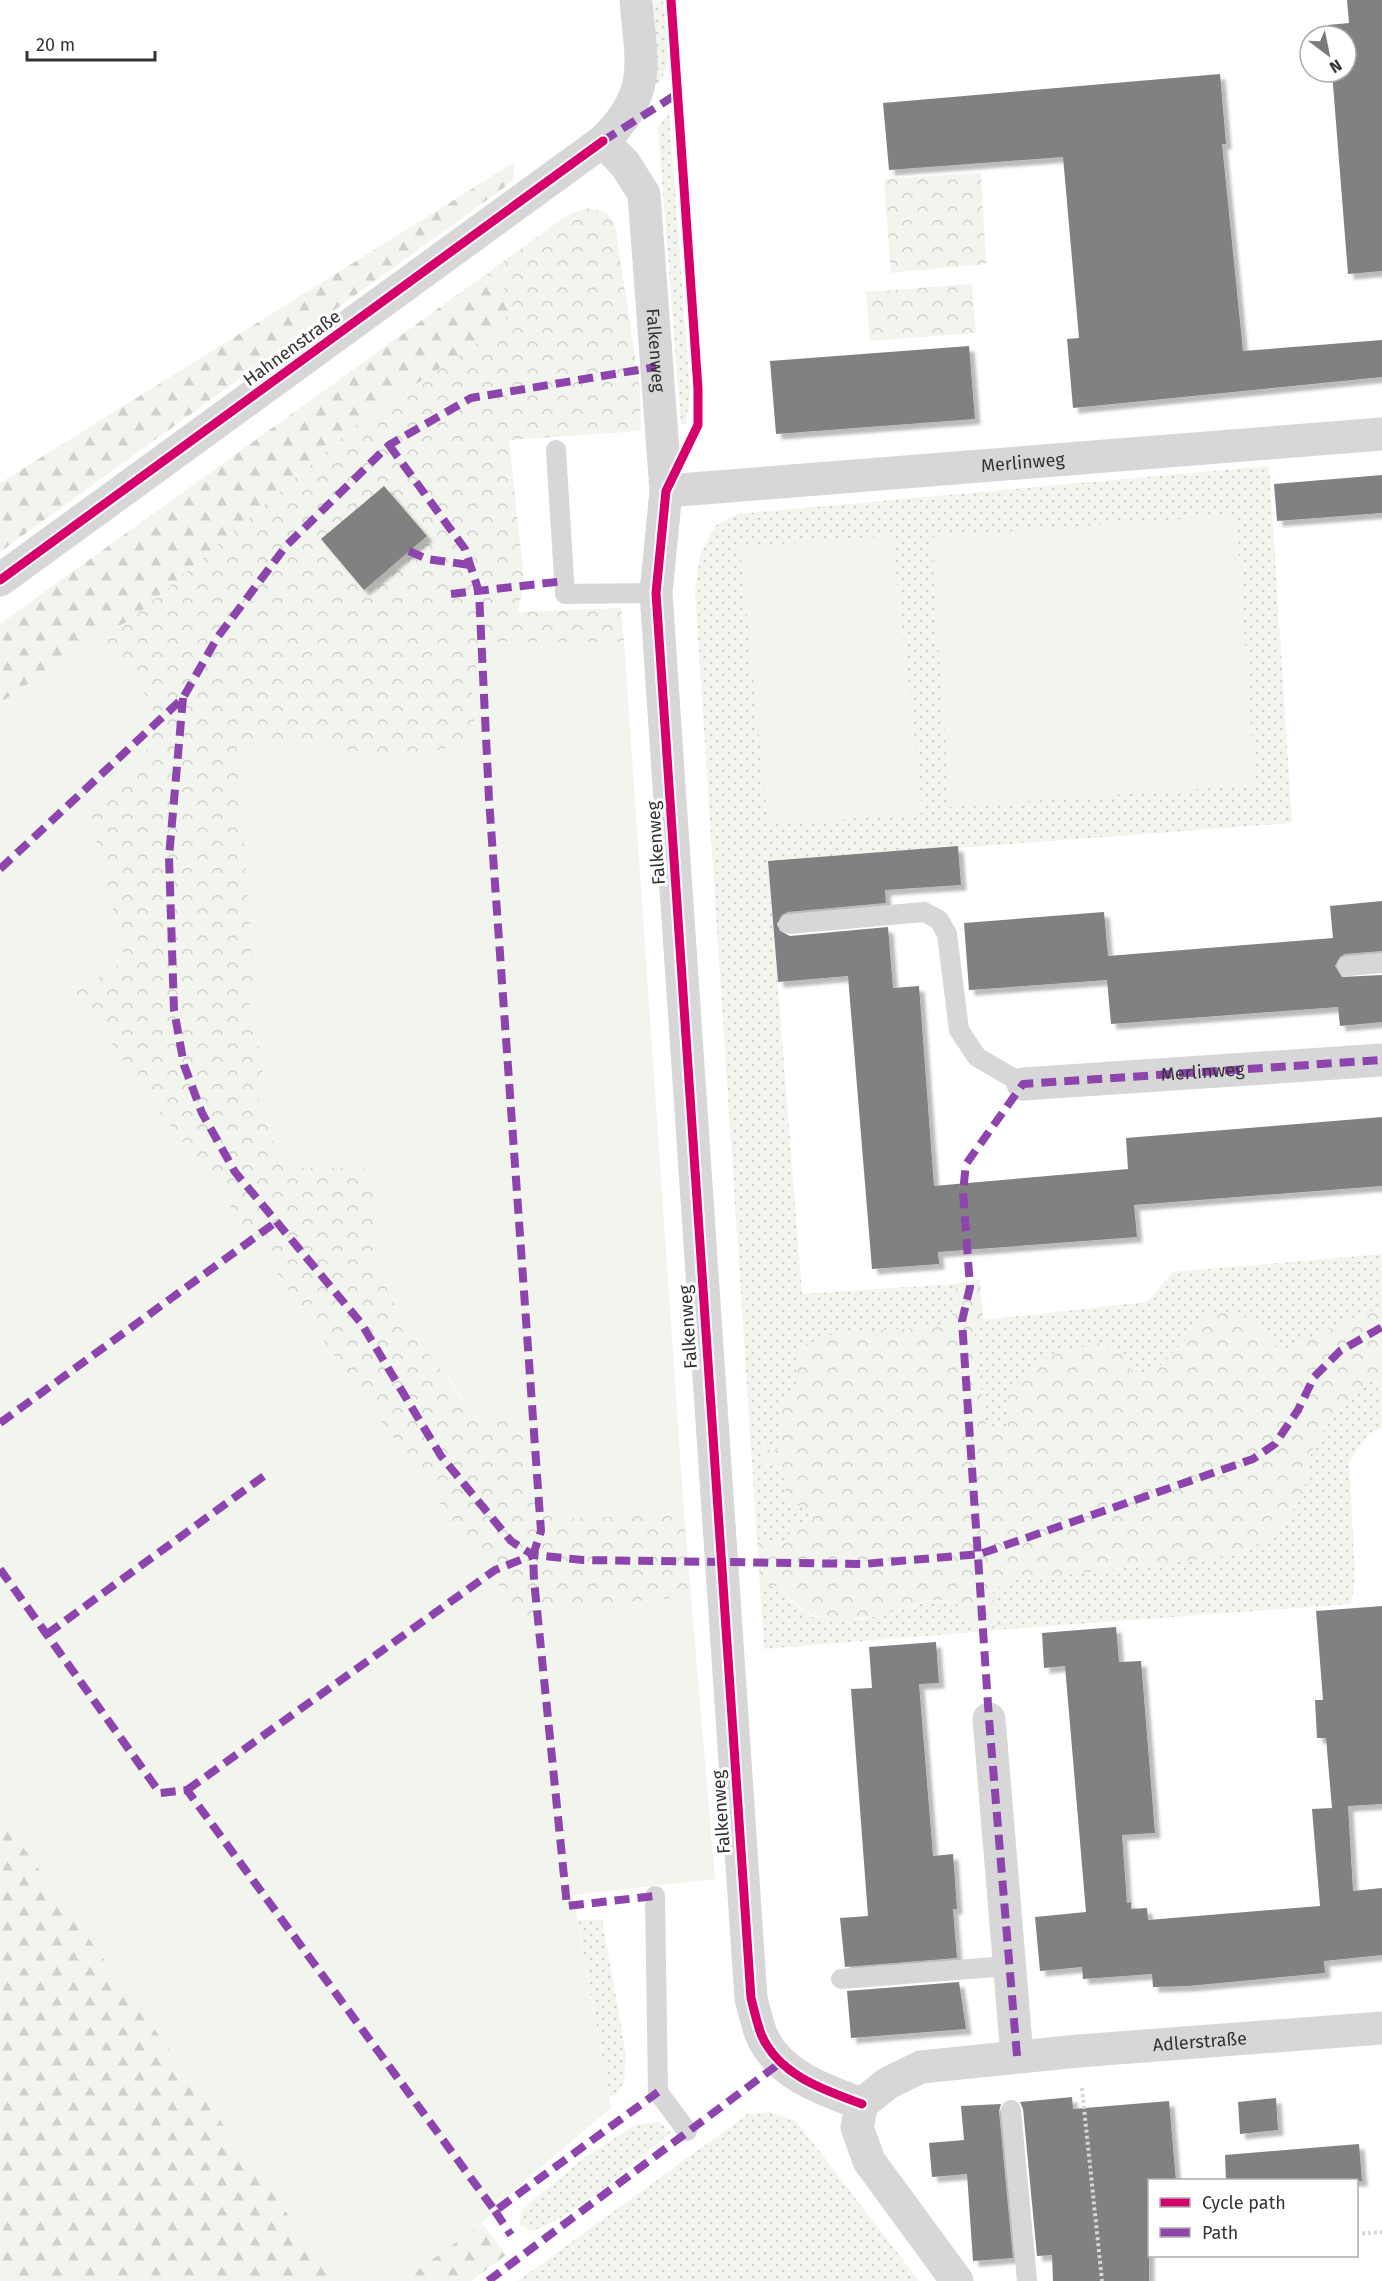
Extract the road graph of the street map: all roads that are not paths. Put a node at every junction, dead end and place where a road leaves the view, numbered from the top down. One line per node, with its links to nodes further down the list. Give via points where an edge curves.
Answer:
1 (636, 0): 2 (street, Hahnenstraße, via 641,73 636,100)
2 (603, 141): 5 (street, Falkenweg, via 625,164 644,194); 6 (street, Hahnenstraße)
3 (1382, 434): 5 (street, Merlinweg)
4 (556, 450): 7 (lane, via 565,594)
5 (666, 491): 7 (street, Falkenweg)
6 (0, 580)
7 (656, 593): 19 (street, Falkenweg, via 751,1998 762,2035 780,2063 818,2088)
8 (789, 924): 12 (lane, via 924,912 939,920 947,934 959,1030 977,1057)
9 (1382, 963): 10 (lane)
10 (1347, 966)
11 (1382, 1060): 12 (street, Merlinweg)
12 (1023, 1084)
13 (989, 1719): 15 (street)
14 (655, 1896): 21 (lane, via 658,2092)
15 (1008, 1966): 16 (lane); 18 (street)
16 (841, 1979)
17 (1382, 2028): 18 (street, Adlerstraße)
18 (1017, 2056): 19 (street, Adlerstraße, via 921,2067 888,2083)
19 (862, 2104): 22 (street, via 857,2127 869,2161)
20 (1011, 2110): 23 (lane)
21 (687, 2131)
22 (957, 2281)
23 (1027, 2281)

